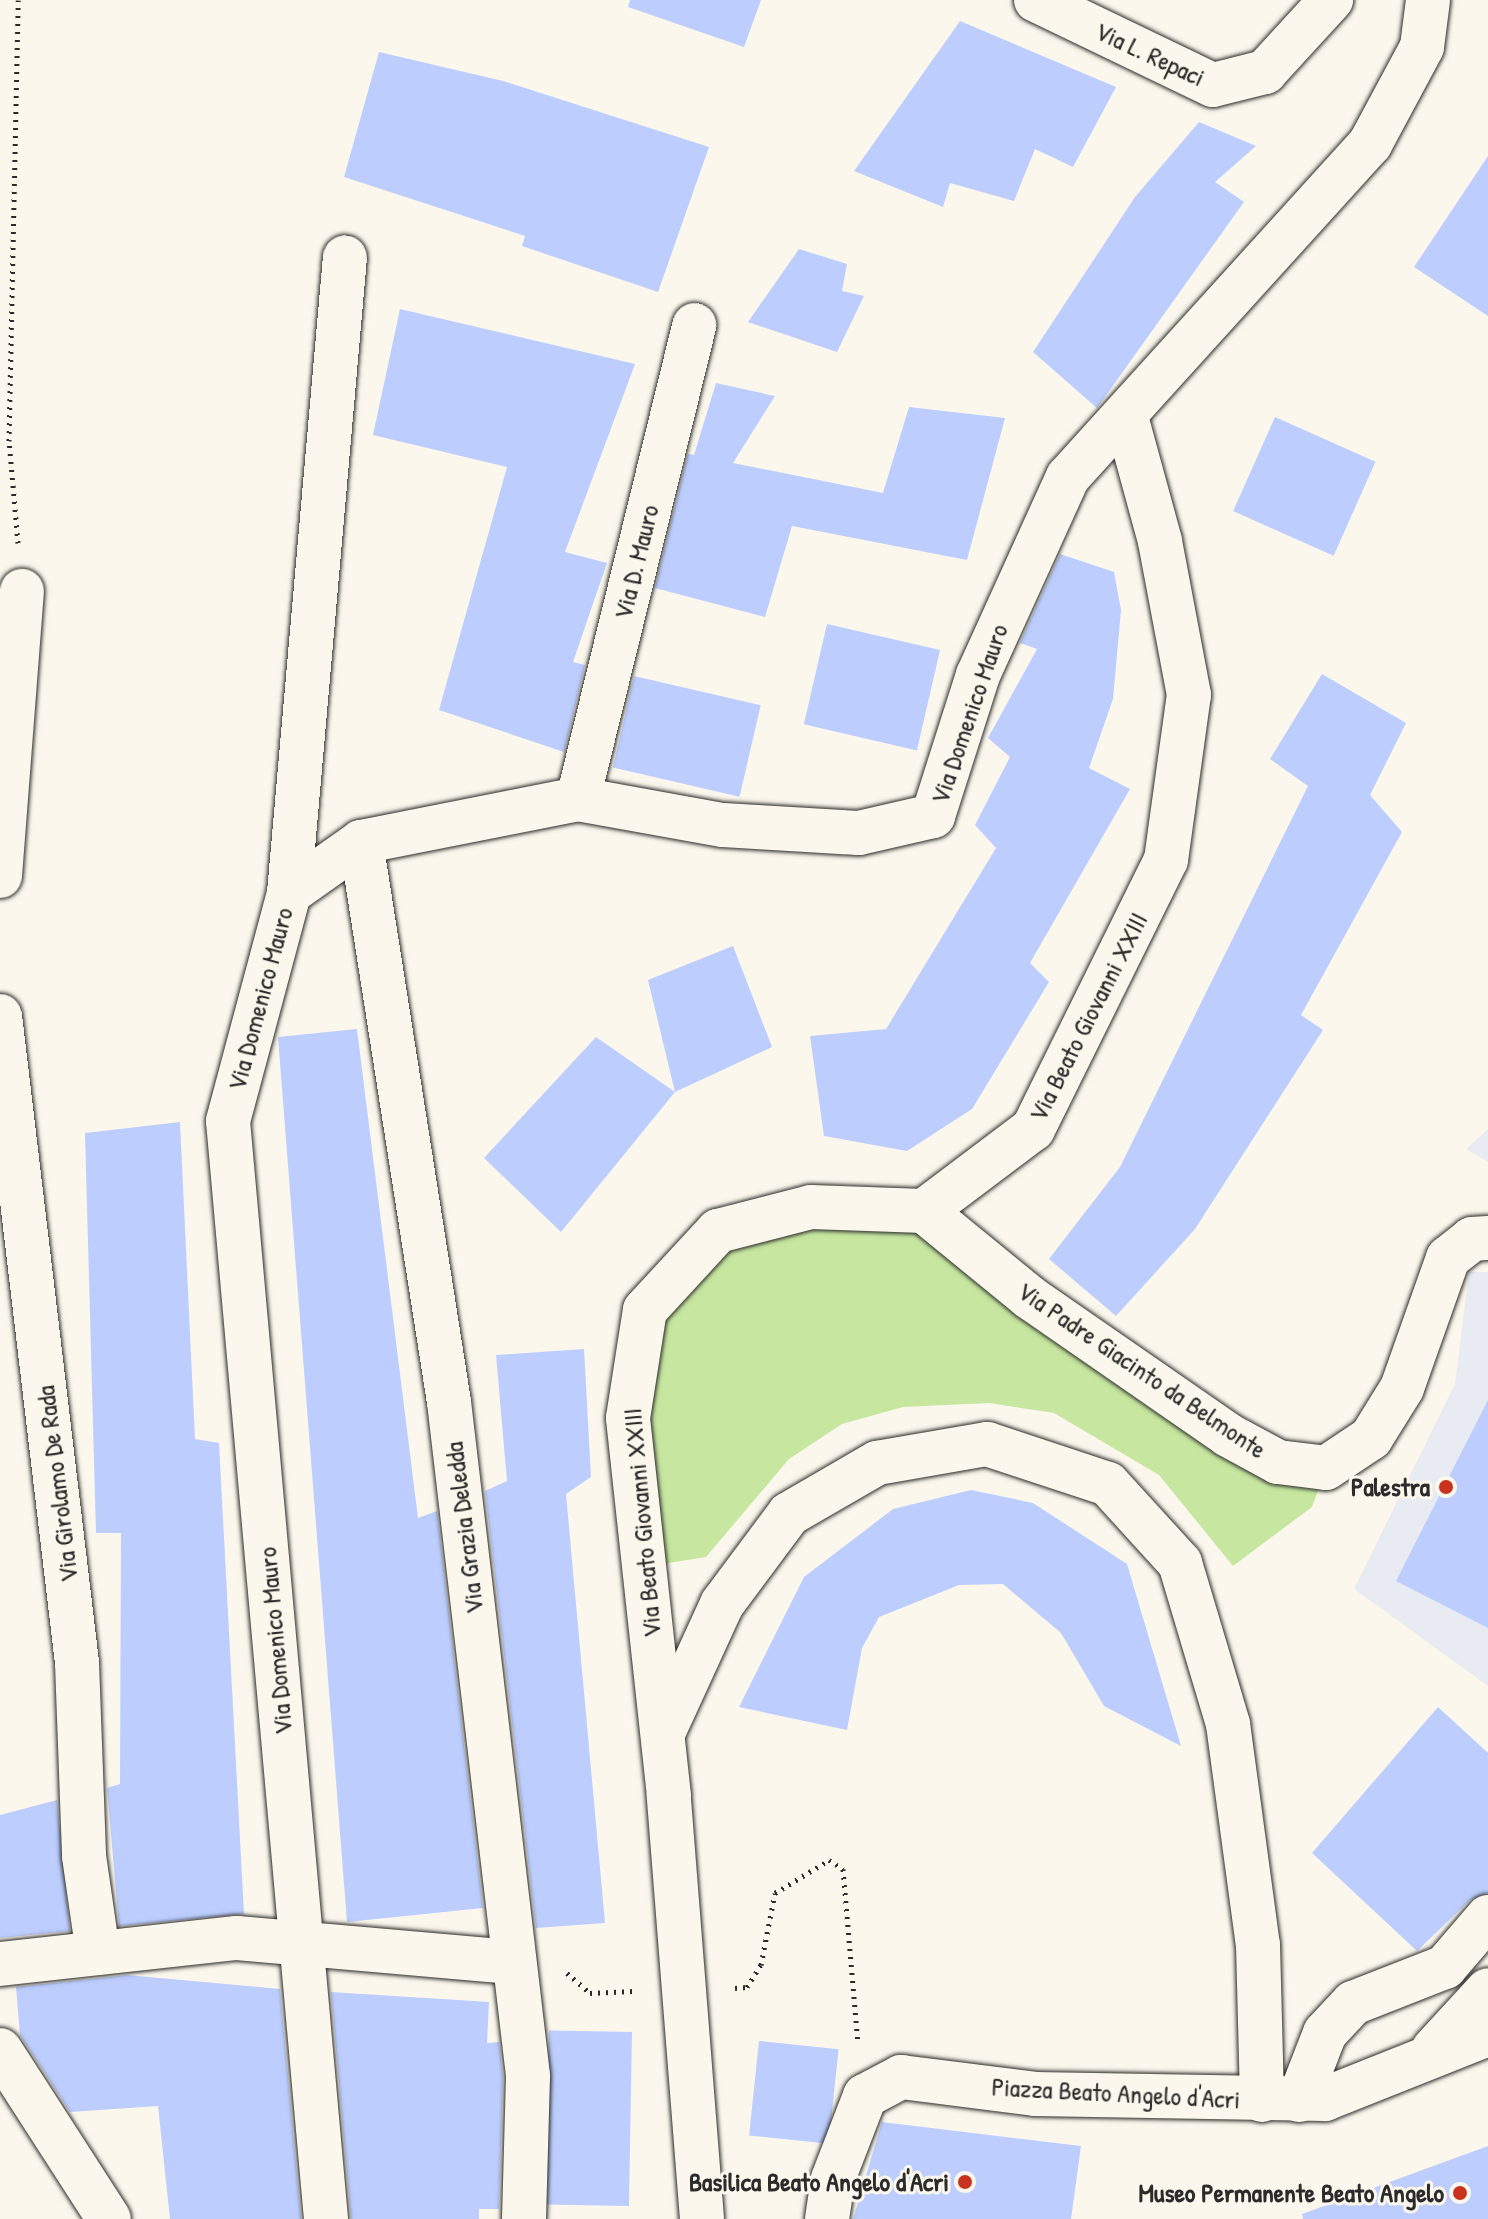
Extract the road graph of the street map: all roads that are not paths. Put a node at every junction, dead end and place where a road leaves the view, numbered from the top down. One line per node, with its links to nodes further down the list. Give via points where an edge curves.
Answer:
1 (1036, 0): 2 (street, Via L. Repaci, via 1213,85 1265,72)
2 (1331, 0)
3 (1428, 0): 6 (street, via 1422,47 1370,144)
4 (345, 257): 11 (street)
5 (694, 325): 8 (street, Via D. Mauro)
6 (1126, 417): 8 (street, Via Domenico Mauro, via 1068,477 1041,528 978,675 933,816 859,833 723,825); 13 (street, Via Beato Giovanni XXIII, via 1160,541 1189,695 1166,860 1033,1129)
7 (22, 591): 10 (street)
8 (578, 799): 9 (street, Via Domenico Mauro)
9 (361, 842): 11 (street, Via Domenico Mauro); 19 (street, Via Grazia Deledda, via 449,1402)
10 (0, 876)
11 (289, 893): 17 (street, Via Domenico Mauro, via 228,1121)
12 (0, 1016): 18 (street, Via Girolamo De Rada, via 71,1605 84,1856)
13 (924, 1211): 14 (street, Via Padre Giacinto da Belmonte, via 1029,1297 1228,1435 1278,1462 1326,1468 1371,1438 1402,1388 1448,1258 1472,1239); 15 (street, Via Beato Giovanni XXIII, via 811,1207 718,1231 645,1310 628,1418)
14 (1488, 1238)
15 (662, 1736): 25 (street, via 722,1604 789,1514 877,1463 987,1444 1108,1484 1180,1563 1228,1724); 29 (street, Via Beato Giovanni XXIII)
16 (1488, 1917): 25 (street, via 1445,1967 1353,2003 1325,2033)
17 (302, 1944): 18 (street, via 237,1938); 19 (street); 27 (street, Via Domenico Mauro)
18 (98, 1953): 20 (street)
19 (513, 1962): 28 (street, Via Grazia Deledda, via 528,2076)
20 (0, 1964)
21 (1488, 1990): 24 (street)
22 (1488, 2034): 24 (street, Piazza Beato Angelo d'Acri)
23 (0, 2050): 26 (street)
24 (1429, 2054): 25 (street, Piazza Beato Angelo d'Acri, via 1325,2099)
25 (1280, 2100): 30 (street, Piazza Beato Angelo d'Acri, via 1035,2094 901,2077 865,2096 833,2179)
26 (109, 2219)
27 (326, 2219)
28 (524, 2219)
29 (702, 2219)
30 (827, 2219)

